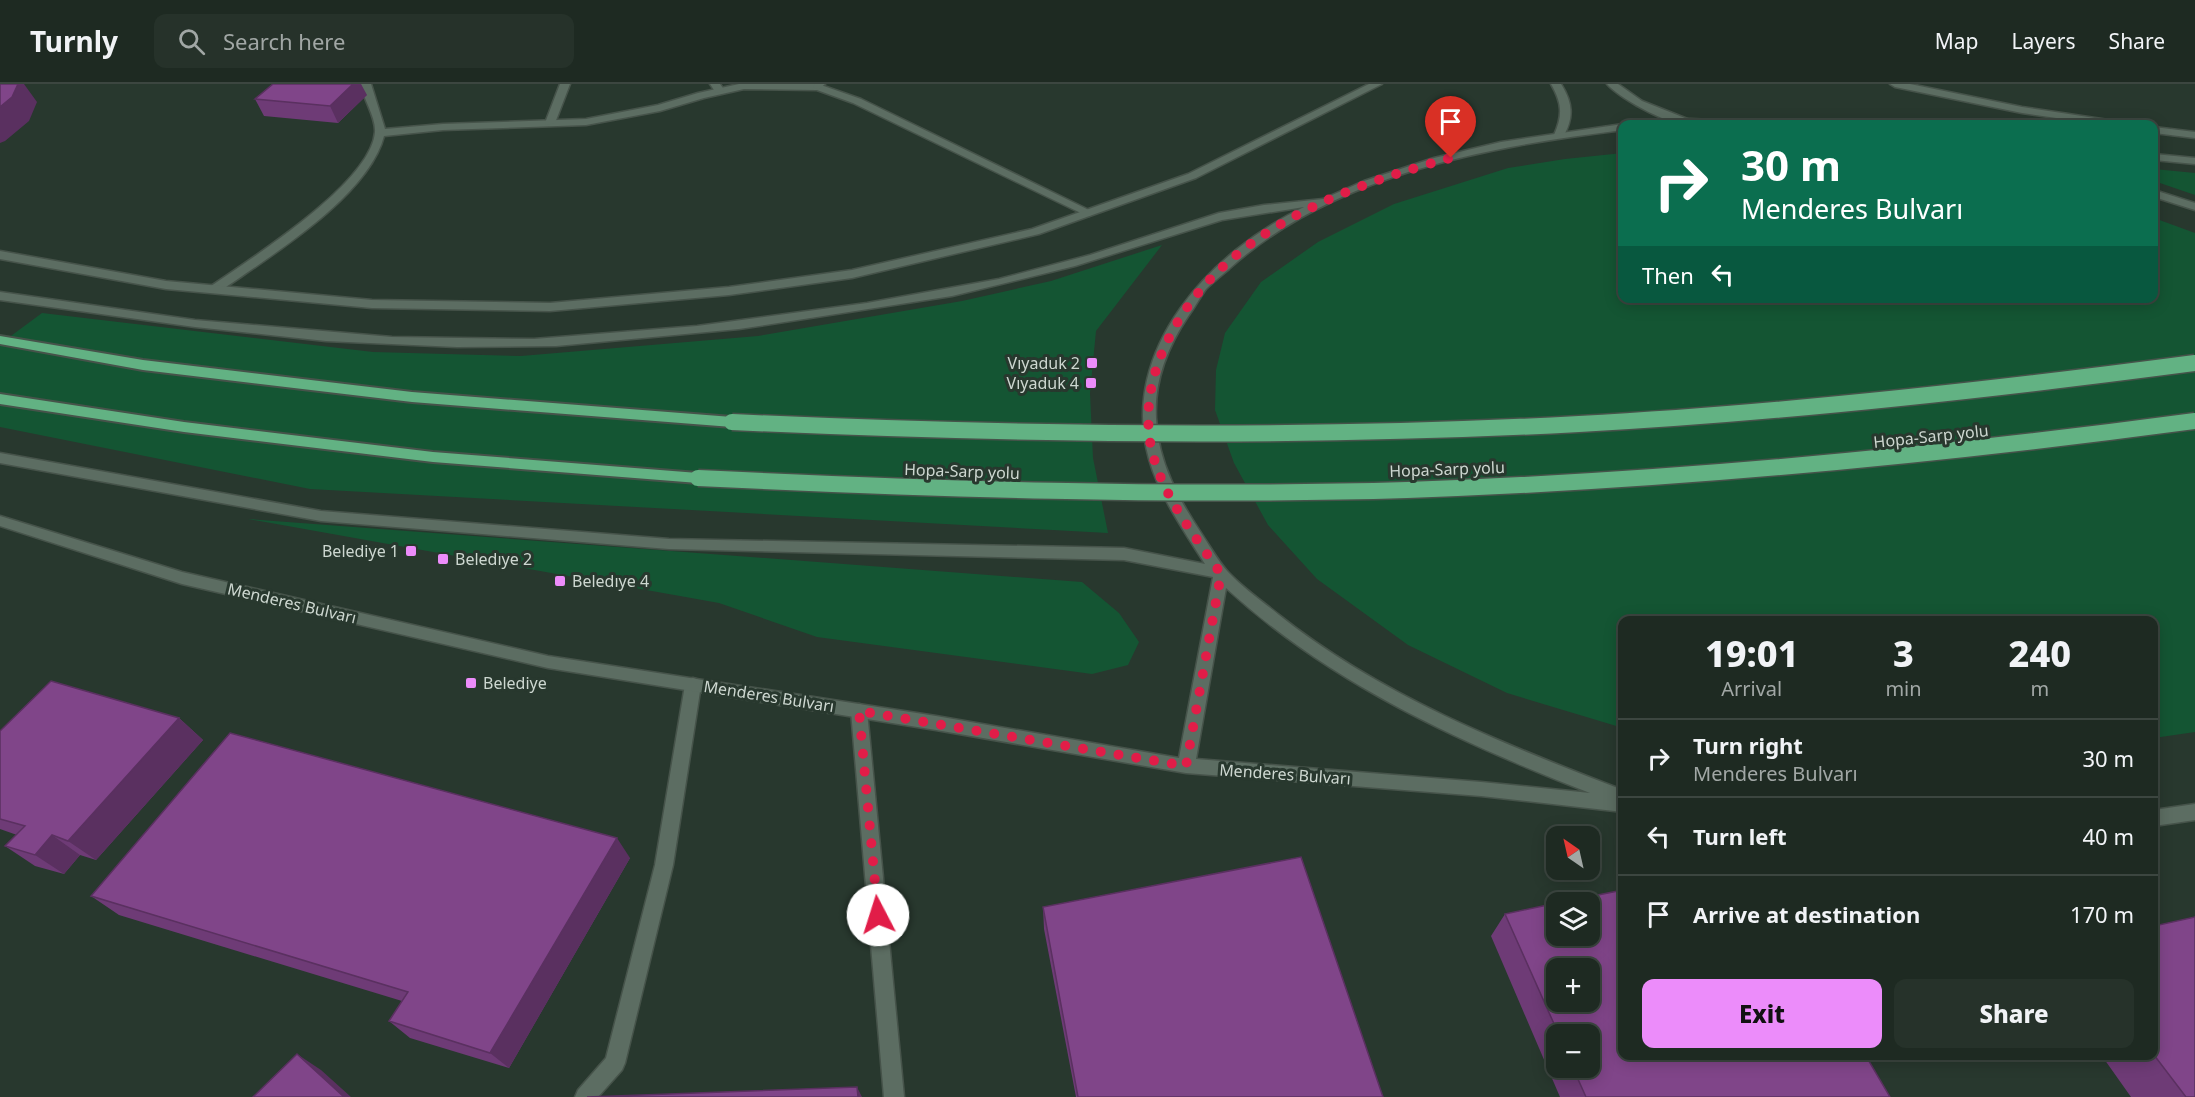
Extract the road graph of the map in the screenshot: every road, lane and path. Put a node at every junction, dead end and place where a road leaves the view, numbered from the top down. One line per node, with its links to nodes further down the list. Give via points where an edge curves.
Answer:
1 (366, 84): 14 (main road)
2 (565, 84): 11 (main road)
3 (1377, 84): 22 (main road, via 1192,176)
4 (1556, 84): 15 (main road, via 1567,108 1567,120)
5 (1612, 84): 9 (main road, via 1645,106)
6 (1895, 84): 10 (main road)
7 (819, 85): 8 (main road); 22 (main road)
8 (717, 87): 11 (main road, via 660,108 597,120)
9 (1684, 120)
10 (2088, 120)
11 (550, 123): 14 (main road)
12 (1618, 128): 15 (main road)
13 (2158, 130): 16 (main road)
14 (380, 133): 24 (main road, via 373,159 346,190)
15 (1559, 135): 20 (main road, via 1415,167)
16 (2195, 135)
17 (2158, 157): 18 (main road)
18 (2195, 161)
19 (2158, 194): 21 (main road)
20 (1324, 202): 25 (main road, via 1279,206 1203,221 1054,268 960,291 761,324 629,336 524,343 387,340 246,330); 32 (main road, via 1252,242 1221,266 1175,324 1157,362 1148,401 1158,471 1182,517)
21 (2195, 207)
22 (1089, 213): 24 (main road, via 1035,232 852,274 729,291 550,307 396,304)
23 (0, 255): 24 (main road)
24 (215, 290)
25 (0, 296)
26 (0, 340): 27 (highway, bridge, via 143,365 412,398 732,422 1047,434 1315,433 1581,424 1835,405 2024,386)
27 (2195, 363)
28 (0, 399): 29 (highway, Hopa-Sarp yolu, bridge, via 184,427 433,457 698,478 943,490 1143,493 1340,491 1605,480 1880,460)
29 (2195, 421)
30 (0, 458): 32 (main road, via 321,516 669,544 1124,554)
31 (0, 521): 33 (main road, Menderes Bulvarı, via 182,578 548,662)
32 (1221, 574): 35 (main road); 36 (main road, via 1286,632 1407,708)
33 (693, 685): 34 (main road, Menderes Bulvarı); 40 (main road, via 664,865 615,1063)
34 (859, 711): 35 (main road, Menderes Bulvarı); 41 (main road)
35 (1186, 766): 37 (main road, Menderes Bulvarı)
36 (1618, 796)
37 (1618, 803)
38 (2195, 812): 39 (main road)
39 (2158, 817)
40 (585, 1097)
41 (894, 1097)

